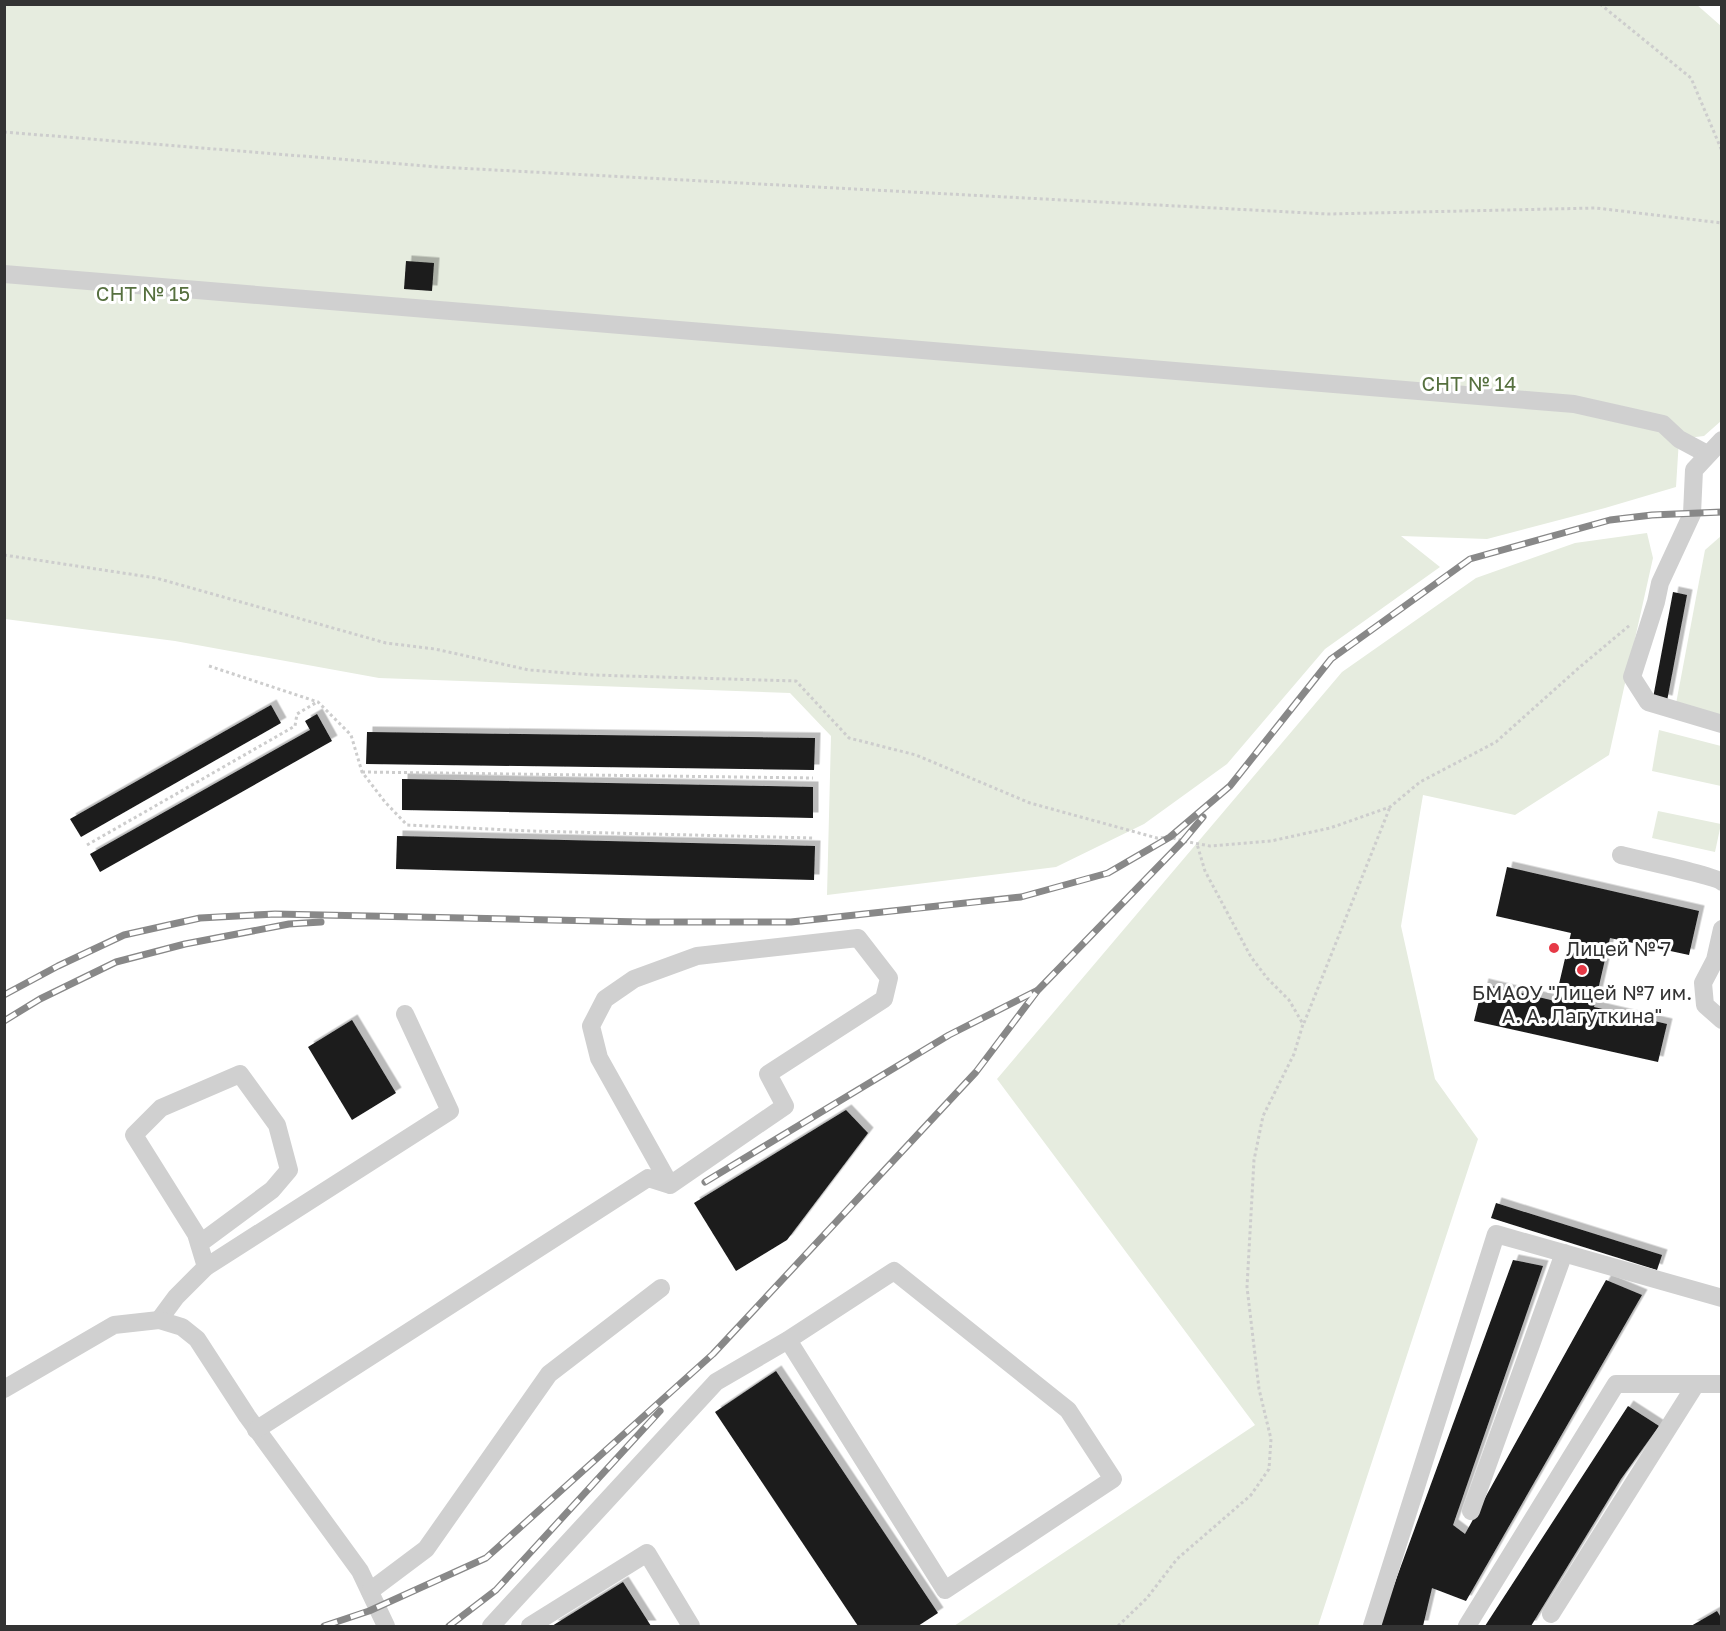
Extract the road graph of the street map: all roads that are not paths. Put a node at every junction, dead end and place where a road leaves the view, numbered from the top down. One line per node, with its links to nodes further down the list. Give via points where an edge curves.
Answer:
1 (4, 274): 3 (street, via 1574,404 1663,424 1679,439)
2 (1722, 440): 3 (street)
3 (1707, 454): 4 (street, via 1694,470 1692,514 1660,583 1632,677 1648,702)
4 (1722, 724)
5 (1621, 855): 6 (street)
6 (1722, 882)
7 (1722, 929): 9 (street, via 1703,983 1705,1005)
8 (405, 1014): 13 (street, via 450,1111)
9 (1722, 1020)
10 (670, 1185): 10 (street, via 785,1106 768,1074 884,999 889,978 858,938 697,956 634,979 605,999 591,1026 599,1058); 21 (street, via 648,1178)
11 (199, 1244): 11 (street, via 134,1135 161,1108 240,1074 277,1125 290,1170 272,1190); 13 (street)
12 (1564, 1253): 15 (street); 22 (street); 29 (street, via 1496,1234)
13 (206, 1267): 16 (street)
14 (661, 1287): 23 (street, via 549,1374 426,1549)
15 (1722, 1298)
16 (159, 1320): 20 (street, via 114,1324); 21 (street, via 182,1327 196,1339)
17 (788, 1340): 17 (street, via 894,1271 1068,1410 1113,1479 945,1590); 26 (street, via 716,1382)
18 (1696, 1384): 19 (street); 24 (street); 30 (street, via 1616,1384)
19 (1722, 1384)
20 (4, 1389)
21 (256, 1430): 23 (street, via 360,1571)
22 (1471, 1511)
23 (370, 1591): 25 (street)
24 (1551, 1614)
25 (386, 1626)
26 (491, 1626)
27 (530, 1626): 28 (street, via 647,1553)
28 (691, 1626)
29 (1372, 1626)
30 (1467, 1626)

